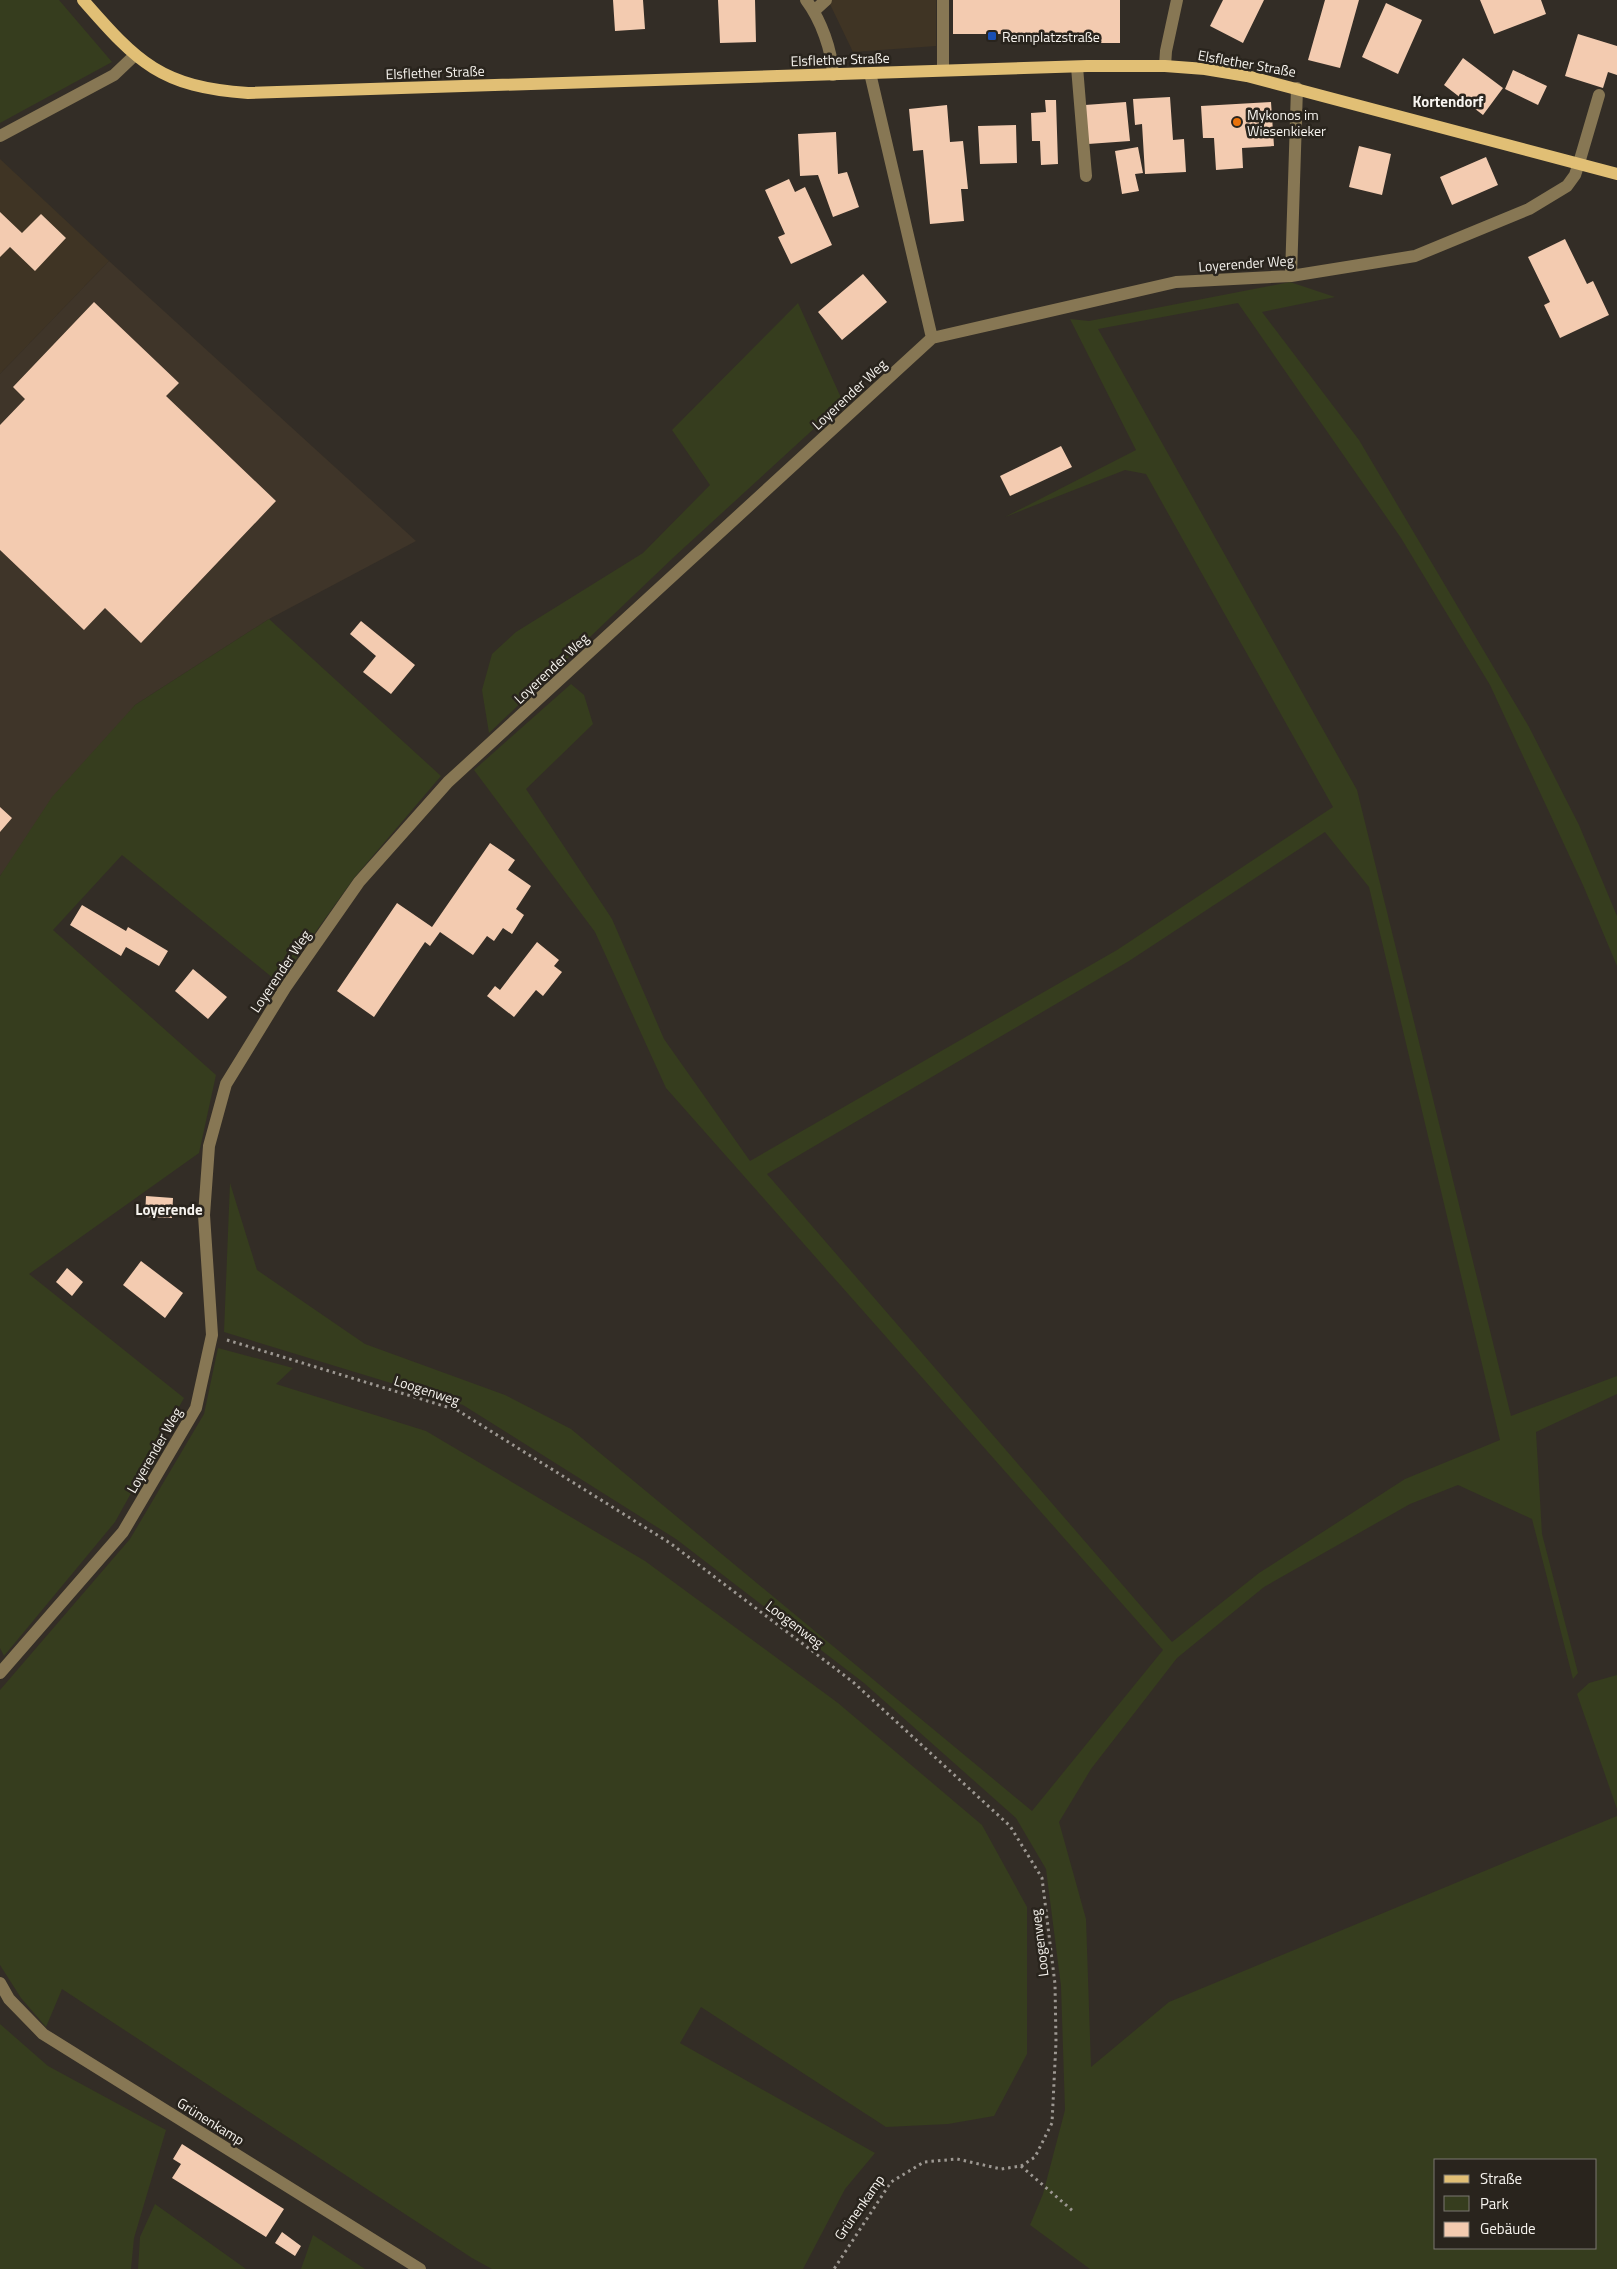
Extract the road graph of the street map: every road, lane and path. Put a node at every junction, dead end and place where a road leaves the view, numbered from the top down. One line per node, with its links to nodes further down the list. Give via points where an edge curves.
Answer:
1 (83, 0): 6 (main road, Elsflether Straße)
2 (826, 0): 5 (street)
3 (943, 0): 9 (street)
4 (1177, 0): 8 (street)
5 (810, 5): 11 (street, via 832,59)
6 (134, 55): 11 (main road, Elsflether Straße, via 180,82 211,90 248,92); 14 (street, via 114,75)
7 (1077, 66): 8 (main road, Elsflether Straße); 9 (main road, Elsflether Straße); 17 (street)
8 (1165, 66): 12 (main road, Elsflether Straße, via 1206,69)
9 (943, 70): 10 (main road, Elsflether Straße)
10 (870, 73): 11 (main road, Elsflether Straße); 19 (street)
11 (833, 75)
12 (1297, 88): 15 (main road, Elsflether Straße); 18 (street)
13 (1598, 95): 15 (street, Loyerender Weg)
14 (0, 136)
15 (1579, 164): 16 (main road, Elsflether Straße); 18 (street, Loyerender Weg, via 1567,186 1529,209 1415,256)
16 (1617, 174)
17 (1086, 176)
18 (1291, 276): 19 (street, Loyerender Weg, via 1176,282)
19 (932, 338): 20 (street, Loyerender Weg, via 448,782 359,882 285,988 226,1084 209,1146 204,1215)
20 (212, 1335): 21 (street, Loyerender Weg, via 196,1408 123,1532); 23 (path, Loogenweg, via 457,1410 670,1543 853,1682 1010,1826 1042,1878 1055,1984 1052,2123 1035,2158)
21 (0, 1673)
22 (0, 1983): 25 (street, Grünenkamp, via 10,1999 43,2034)
23 (1021, 2166): 24 (path); 26 (path, Grünenkamp, via 1001,2169 957,2159 924,2162 891,2182)
24 (1074, 2212)
25 (420, 2269)
26 (834, 2269)

